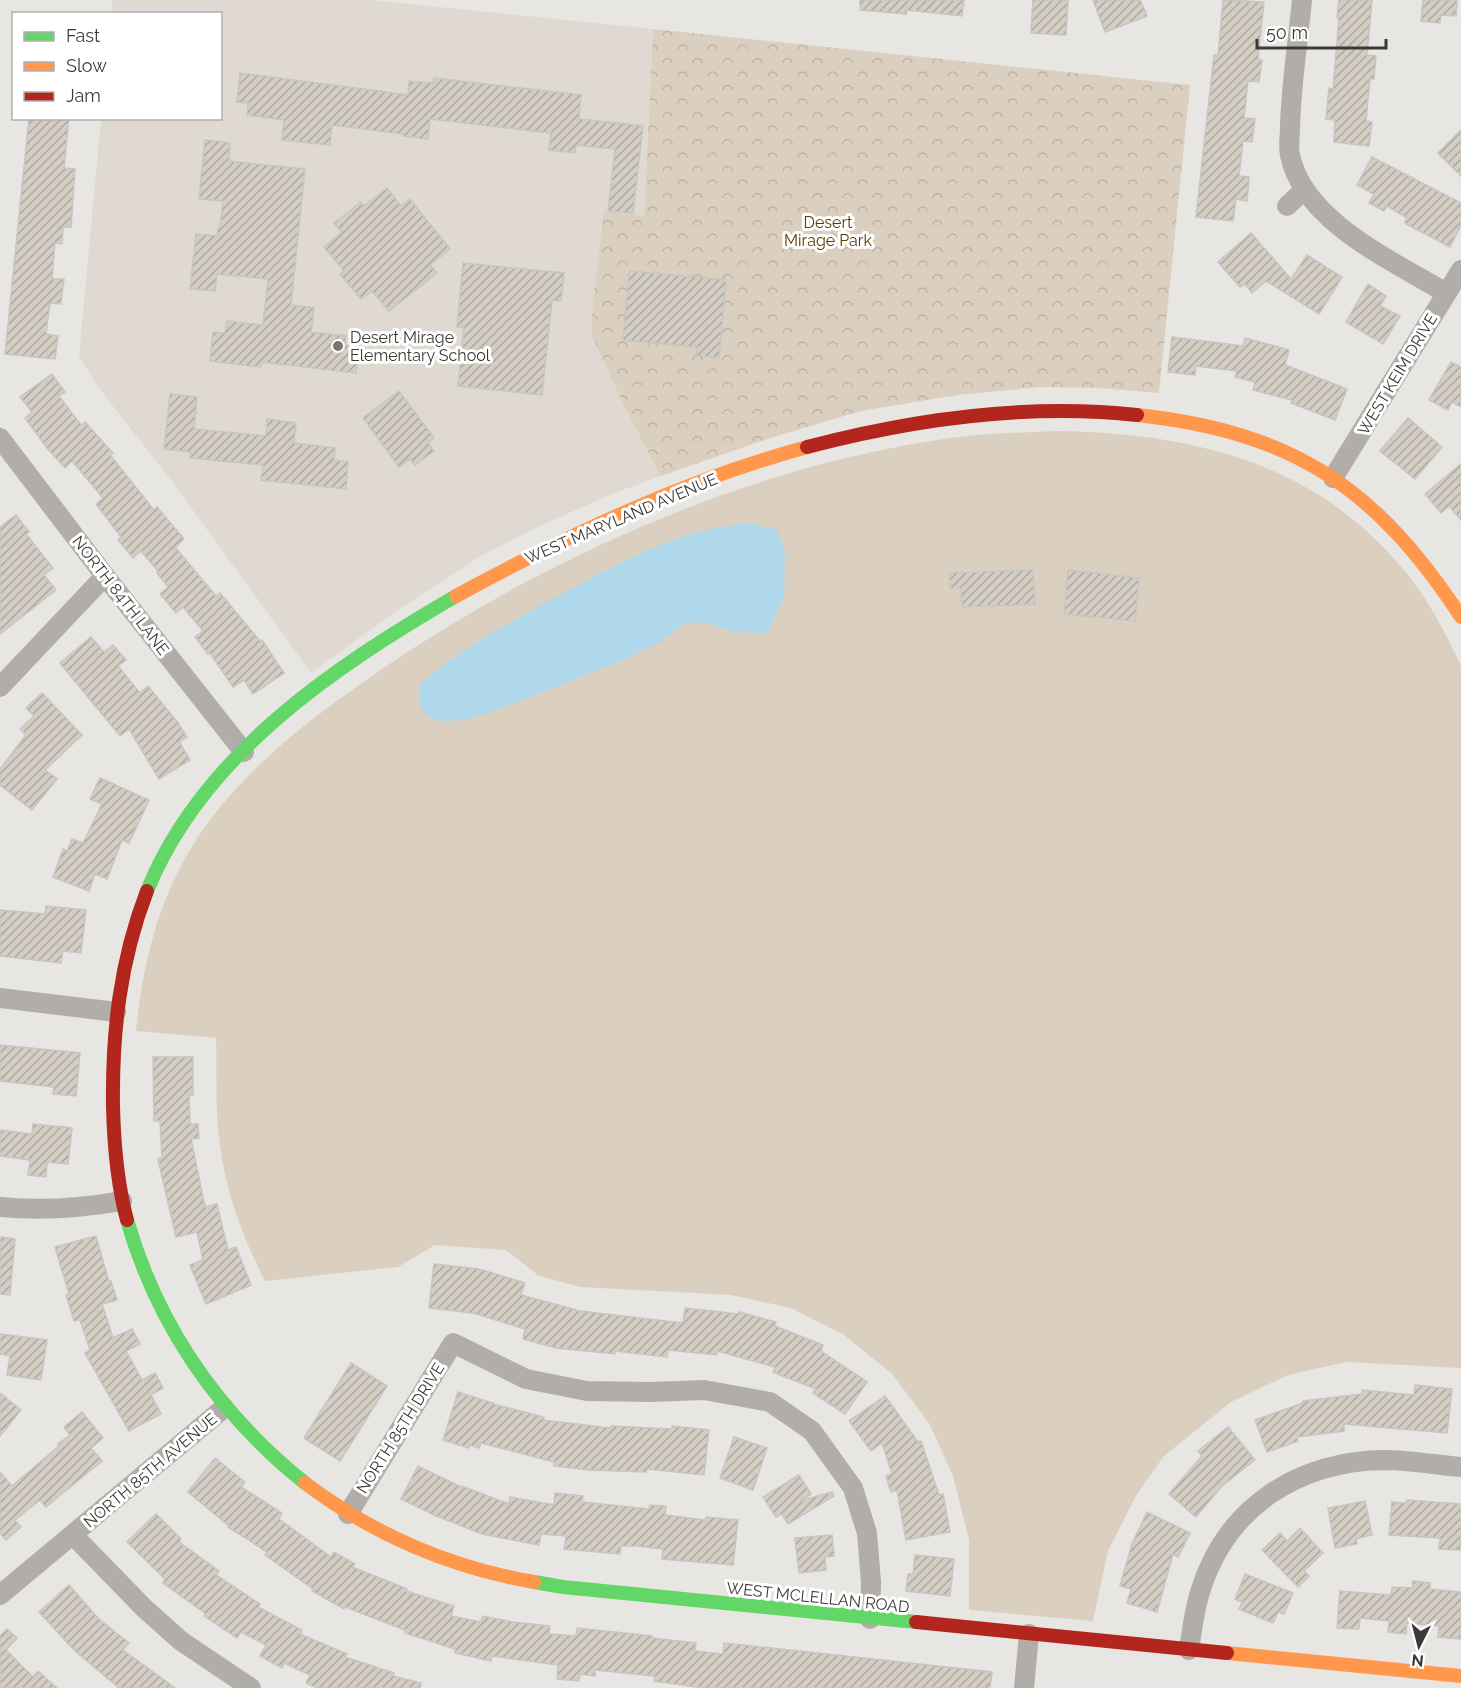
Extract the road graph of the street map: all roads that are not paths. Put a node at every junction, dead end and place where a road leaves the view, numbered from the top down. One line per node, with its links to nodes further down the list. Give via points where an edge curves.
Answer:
1 (1302, 0): 2 (street, via 1290,155)
2 (1304, 190): 3 (street); 5 (street, via 1344,231)
3 (1287, 206)
4 (1461, 270): 5 (street, WEST KEIM DRIVE)
5 (1446, 293): 7 (street, WEST KEIM DRIVE)
6 (0, 438): 8 (street, NORTH 84TH LANE)
7 (1333, 478): 9 (street, WEST MARYLAND AVENUE, via 1395,530 1441,585); 11 (street, WEST MARYLAND AVENUE, via 1283,450 1229,431 1137,415 1051,411 990,414 853,435 703,481 592,527 500,572 408,623 341,668 293,705)
8 (105, 576): 10 (street); 11 (street, NORTH 84TH LANE)
9 (1461, 617)
10 (0, 687)
11 (244, 752): 13 (street, WEST MARYLAND AVENUE, via 189,813 162,860 129,943)
12 (0, 998): 13 (street)
13 (116, 1012): 14 (street, NORTH 85TH AVENUE, via 113,1118)
14 (122, 1201): 15 (street, via 58,1208); 16 (street, NORTH 85TH AVENUE, via 143,1269 159,1304)
15 (0, 1207)
16 (224, 1408): 18 (street, WEST MCLELLAN ROAD, via 259,1445); 19 (street, NORTH 85TH AVENUE)
17 (1461, 1467): 23 (street, via 1385,1460 1351,1463 1315,1471 1278,1488 1239,1520 1209,1567 1199,1593)
18 (348, 1514): 21 (street, WEST MCLELLAN ROAD, via 431,1555 511,1579); 21 (street, NORTH 85TH DRIVE, via 453,1343 526,1379 587,1391 704,1390 770,1402 812,1431 854,1488 867,1533)
19 (73, 1535): 20 (street, NORTH 85TH AVENUE); 25 (street, via 181,1641)
20 (0, 1595)
21 (870, 1619): 22 (street, WEST MCLELLAN ROAD)
22 (1029, 1635): 23 (street, WEST MCLELLAN ROAD); 26 (street)
23 (1189, 1650): 24 (street, WEST MCLELLAN ROAD)
24 (1461, 1677)
25 (251, 1688)
26 (1024, 1688)

